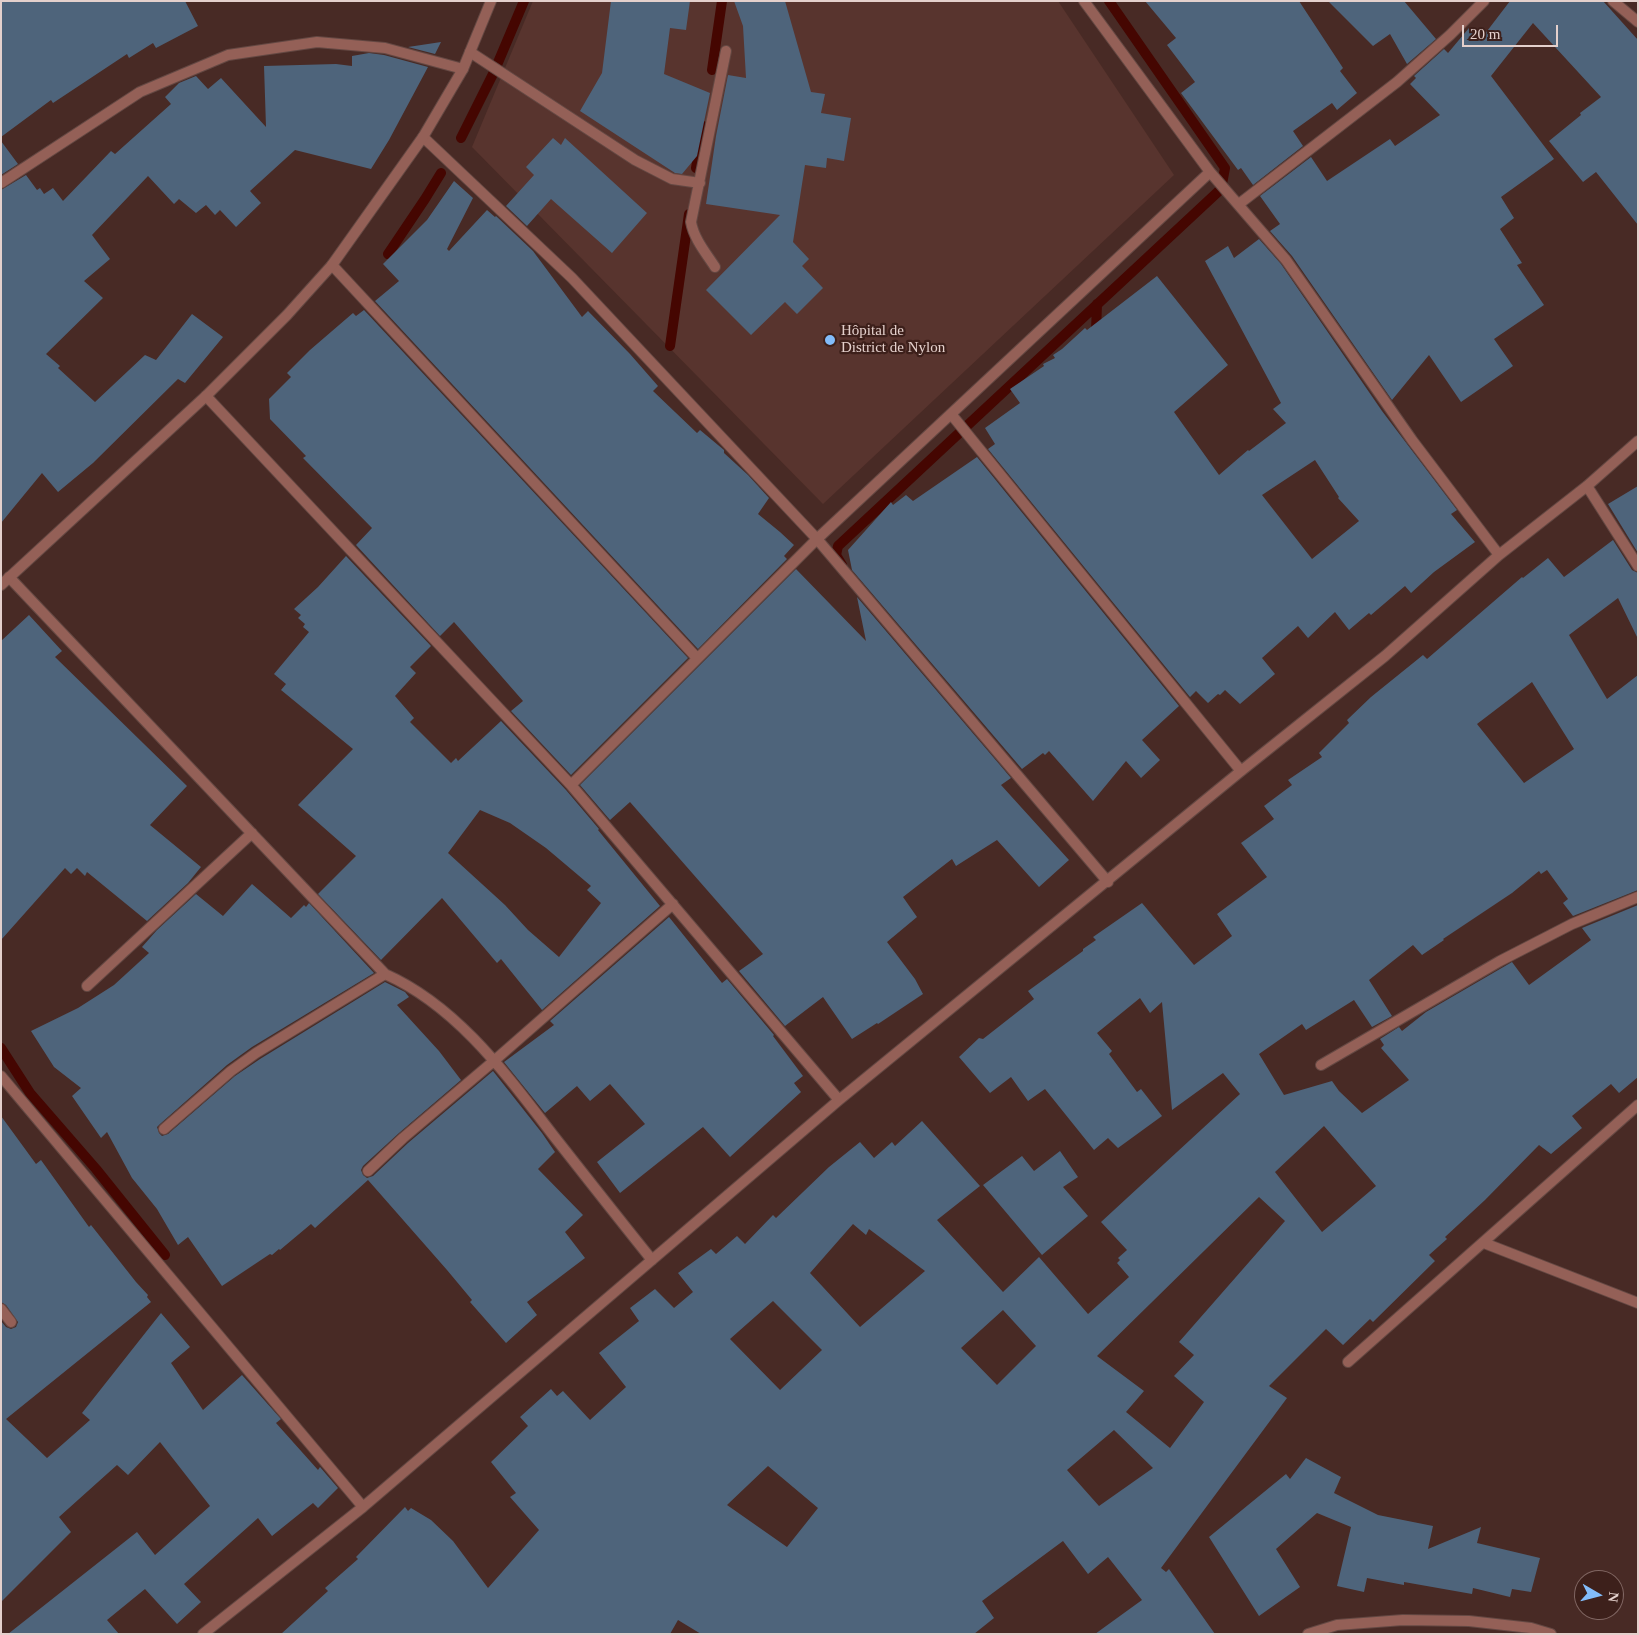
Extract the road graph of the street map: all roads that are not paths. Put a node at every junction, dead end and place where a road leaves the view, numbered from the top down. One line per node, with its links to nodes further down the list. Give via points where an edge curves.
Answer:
1 (490, 1): 7 (street)
2 (1084, 1): 10 (street)
3 (1484, 1): 13 (street, via 1397,82)
4 (1613, 1): 5 (street)
5 (1638, 22)
6 (726, 51): 12 (street)
7 (470, 52): 8 (street); 12 (street, via 635,160 672,179)
8 (462, 69): 9 (street); 11 (street, via 385,48 317,42 228,55 140,92)
9 (423, 137): 14 (street); 20 (street, via 572,278)
10 (1210, 172): 13 (street); 17 (street)
11 (1, 183)
12 (700, 183): 15 (street, via 693,230)
13 (1239, 204): 21 (street, via 1286,260 1412,440)
14 (332, 265): 16 (street); 25 (street)
15 (715, 267)
16 (206, 396): 23 (street); 27 (street)
17 (951, 414): 20 (street); 26 (street)
18 (1638, 441): 19 (street)
19 (1587, 486): 21 (street); 22 (street)
20 (816, 539): 25 (street); 29 (street)
21 (1499, 555): 26 (street, via 1385,656)
22 (1638, 566)
23 (9, 577): 24 (street); 28 (street)
24 (1, 585)
25 (697, 658): 27 (street)
26 (1241, 771): 29 (street)
27 (571, 785): 31 (street)
28 (252, 833): 32 (street); 33 (street)
29 (1108, 882): 39 (street)
30 (1638, 897): 35 (street, via 1572,924 1500,961)
31 (673, 904): 34 (street); 39 (street)
32 (385, 974): 34 (street, via 407,984 448,1016); 41 (street, via 256,1053)
33 (87, 986)
34 (495, 1060): 42 (street); 44 (street)
35 (1321, 1065)
36 (1, 1076): 37 (street)
37 (11, 1087): 38 (street); 49 (street)
38 (1, 1093)
39 (839, 1100): 44 (street)
40 (1638, 1105): 43 (street)
41 (164, 1129)
42 (368, 1171)
43 (1484, 1243): 45 (street); 48 (street)
44 (652, 1260): 49 (street)
45 (1638, 1303)
46 (1, 1309): 47 (street)
47 (11, 1322)
48 (1348, 1362)
49 (363, 1507): 50 (street)
50 (203, 1634)
51 (1308, 1634): 52 (street, via 1337,1625 1402,1620 1469,1621 1531,1628)
52 (1551, 1634)

